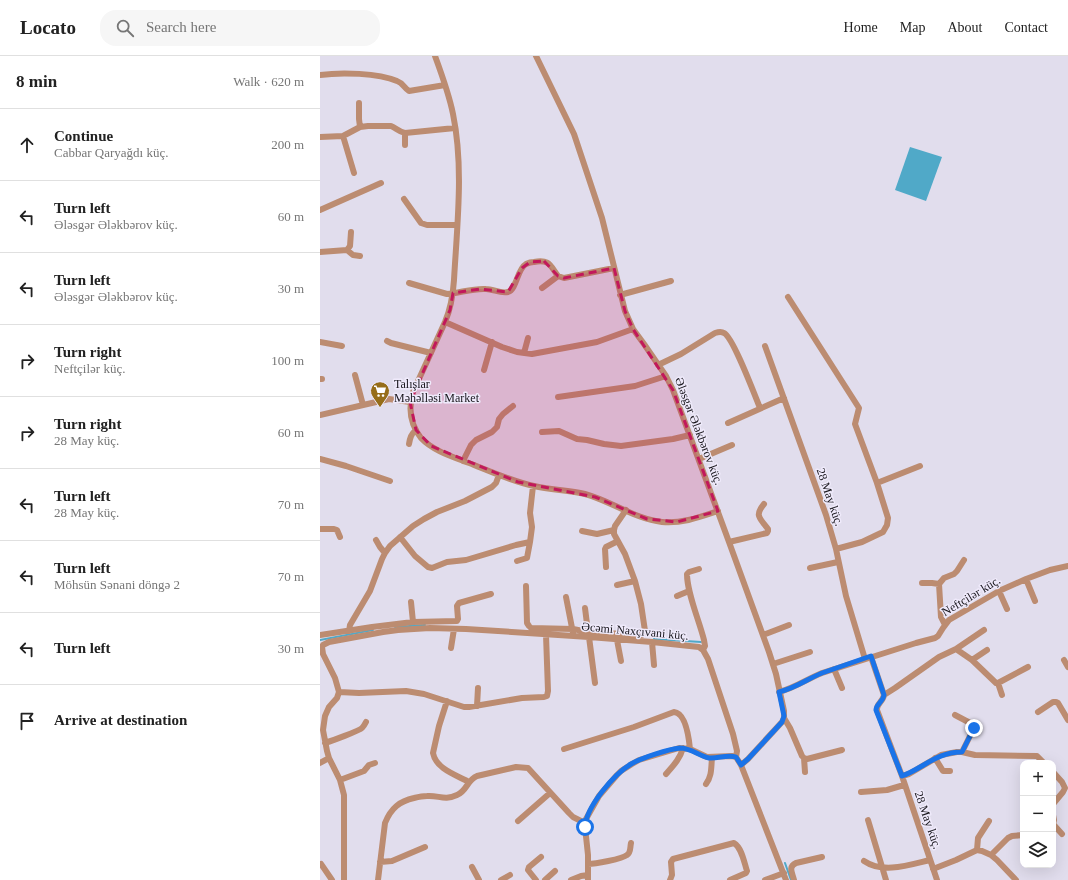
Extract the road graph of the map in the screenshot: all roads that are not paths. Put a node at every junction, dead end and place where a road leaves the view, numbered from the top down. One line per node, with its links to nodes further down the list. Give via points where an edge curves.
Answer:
1 (435, 56): 4 (street)
2 (536, 56): 21 (street, Ələsgər Ələkbərov küç., via 574,134 602,218)
3 (320, 75): 4 (street, via 340,73 379,76 397,80 409,91)
4 (445, 85): 7 (street)
5 (360, 103): 6 (street)
6 (360, 127): 8 (street, via 391,126); 9 (street)
7 (455, 128): 8 (street); 16 (street, via 459,179)
8 (404, 133): 11 (street)
9 (343, 136): 10 (street); 12 (street)
10 (320, 137)
11 (405, 145)
12 (354, 173)
13 (381, 183): 15 (street)
14 (404, 199): 16 (street, via 421,223)
15 (320, 210)
16 (457, 225): 26 (street)
17 (352, 232): 18 (street)
18 (347, 250): 19 (street); 20 (street)
19 (320, 252)
20 (360, 256)
21 (614, 268): 22 (street, via 564,278); 27 (street, Ələsgər Ələkbərov küç.)
22 (558, 276): 25 (street); 26 (street, via 548,263 541,260 525,264 508,292 480,289)
23 (671, 281): 27 (street)
24 (409, 283): 26 (street, via 437,292)
25 (542, 288)
26 (453, 293): 29 (street)
27 (620, 295): 30 (street, Ələsgər Ələkbərov küç.)
28 (788, 297): 62 (street, via 859,408 855,424)
29 (446, 322): 34 (street); 37 (street)
30 (633, 329): 38 (street, via 598,342 532,354); 39 (street, Ələsgər Ələkbərov küç.)
31 (528, 338): 38 (street)
32 (387, 341): 37 (street)
33 (320, 342): 35 (street)
34 (492, 342): 38 (street); 40 (street)
35 (342, 346)
36 (765, 346): 44 (street, 28 May küç.)
37 (431, 353): 45 (street)
38 (524, 353)
39 (658, 365): 42 (street, Ələsgər Ələkbərov küç.); 48 (street, via 715,333 724,333 742,364)
40 (484, 370)
41 (355, 375): 46 (street)
42 (666, 376): 43 (street, via 636,386); 53 (street, Ələsgər Ələkbərov küç.)
43 (558, 397)
44 (784, 398): 48 (street); 76 (street, 28 May küç.)
45 (410, 402): 46 (street, via 389,400); 51 (street, via 410,413)
46 (363, 405): 49 (street)
47 (513, 406): 58 (street, via 503,414 492,432 471,445)
48 (760, 408): 50 (street)
49 (320, 415)
50 (728, 423)
51 (416, 430): 54 (street, via 410,437); 58 (street, via 431,446)
52 (542, 432): 53 (street, via 559,431 577,439 621,446)
53 (690, 435): 57 (street, Ələsgər Ələkbərov küç.)
54 (409, 444)
55 (732, 445): 57 (street)
56 (320, 459): 61 (street)
57 (699, 459): 66 (street, Ələsgər Ələkbərov küç.)
58 (463, 461): 60 (street)
59 (920, 466): 62 (street)
60 (499, 475): 63 (street); 71 (street, via 492,487 424,519)
61 (390, 481)
62 (878, 483): 76 (street, via 888,518 887,525 882,532 874,536 851,546)
63 (533, 486): 65 (street, via 580,493); 74 (street)
64 (764, 504): 75 (street, via 758,513 768,529 767,533)
65 (626, 510): 66 (street, via 647,519 663,522 690,520); 68 (street)
66 (718, 512): 75 (street, Ələsgər Ələkbərov küç.)
67 (320, 529): 70 (street, via 337,530)
68 (614, 530): 69 (street, via 597,534); 73 (street)
69 (582, 531)
70 (340, 537)
71 (400, 537): 74 (street, via 415,556 432,568); 77 (street)
72 (376, 540): 77 (street)
73 (618, 541): 82 (street, via 606,547); 86 (street)
74 (530, 542): 79 (street, via 527,558)
75 (729, 542): 110 (street, Ələsgər Ələkbərov küç.)
76 (836, 549): 80 (street, 28 May küç.)
77 (385, 553): 106 (street, via 370,591 350,624)
78 (964, 560): 88 (street, via 957,572 944,578)
79 (517, 561)
80 (838, 562): 83 (street); 120 (street, 28 May küç., via 846,596)
81 (1068, 566): 85 (street, Neftçilər küç.)
82 (606, 567)
83 (810, 568)
84 (699, 569): 91 (street, via 687,574)
85 (1026, 579): 92 (street, Neftçilər küç.); 96 (street)
86 (635, 581): 89 (street); 109 (street, via 644,633 639,636)
87 (922, 583): 88 (street)
88 (939, 584): 101 (street, via 941,617)
89 (617, 585)
90 (526, 586): 104 (street, via 528,623 531,628)
91 (689, 591): 94 (street); 117 (street, via 704,640)
92 (999, 591): 99 (street); 101 (street, Neftçilər küç., via 955,616)
93 (491, 594): 100 (street, via 459,603 457,621)
94 (676, 596)
95 (566, 597): 104 (street)
96 (1035, 601)
97 (411, 602): 100 (street)
98 (585, 608): 109 (street)
99 (1007, 609)
100 (412, 622): 106 (street)
101 (945, 625): 120 (street, Neftçilər küç., via 935,638)
102 (788, 626): 110 (street)
103 (454, 629): 108 (street, Əcəmi Naxçıvani küç.); 114 (street, Əcəmi Naxçıvani küç., via 383,632 329,642); 115 (street)
104 (573, 629): 109 (street); 111 (street)
105 (984, 630): 116 (street)
106 (350, 631): 107 (street)
107 (320, 635)
108 (546, 635): 111 (street, Əcəmi Naxçıvani küç.); 138 (street, via 547,696)
109 (589, 635): 111 (street, Əcəmi Naxçıvani küç.); 112 (street, Əcəmi Naxçıvani küç.); 129 (street)
110 (763, 635): 124 (street, Ələsgər Ələkbərov küç.)
111 (574, 637)
112 (617, 640): 113 (street, Əcəmi Naxçıvani küç.); 123 (street)
113 (652, 642): 117 (street, Əcəmi Naxçıvani küç., via 694,646); 125 (street)
114 (321, 647): 133 (street)
115 (450, 648)
116 (956, 649): 121 (street); 135 (street, via 939,657)
117 (703, 650): 149 (street, Əcəmi Naxçıvani küç., via 733,734)
118 (987, 650): 121 (street)
119 (810, 652): 124 (street)
120 (868, 658): 128 (street, Neftçilər küç.); 135 (street, 28 May küç.)
121 (972, 660): 130 (street, via 996,684)
122 (1064, 660): 126 (street)
123 (621, 661)
124 (773, 664): 134 (street, Ələsgər Ələkbərov küç.)
125 (654, 665)
126 (1068, 667)
127 (1028, 668): 130 (street)
128 (834, 669): 132 (street); 134 (street, Neftçilər küç.)
129 (595, 683)
130 (998, 683): 136 (street)
131 (478, 688): 138 (street)
132 (842, 688)
133 (339, 692): 137 (street, via 406,691); 144 (street, via 325,716)
134 (779, 692): 141 (street, Ələsgər Ələkbərov küç.)
135 (884, 695): 162 (street, 28 May küç., via 876,710)
136 (1002, 695)
137 (447, 701): 138 (street, via 464,707); 164 (street, via 439,726 434,757 442,767)
138 (477, 706)
139 (1038, 712): 142 (street, via 1056,702)
140 (955, 715): 148 (street, via 974,725)
141 (784, 718): 152 (street, Ələsgər Ələkbərov küç.); 157 (street)
142 (1068, 720)
143 (366, 722): 144 (street, via 357,731)
144 (325, 743): 150 (street)
145 (564, 749): 146 (street, via 674,712 681,715 688,732)
146 (687, 749): 151 (street); 160 (street); 173 (street, via 676,749 650,756 622,771 599,796)
147 (842, 750): 152 (street)
148 (962, 752): 153 (street); 154 (street, via 976,755 1036,756)
149 (736, 757): 151 (street); 157 (street, Əcəmi Naxçıvani küç.)
150 (329, 758): 155 (street); 163 (street)
151 (712, 758): 165 (street, via 710,779)
152 (804, 758): 159 (street)
153 (935, 758): 158 (street, via 943,771); 162 (street)
154 (1042, 760)
155 (320, 763)
156 (375, 763): 163 (street, via 364,771)
157 (741, 765): 192 (street, Əcəmi Naxçıvani küç.)
158 (950, 771)
159 (805, 772)
160 (666, 774)
161 (1056, 775): 169 (street, via 1065,788)
162 (902, 776): 166 (street, 28 May küç.)
163 (340, 780): 196 (street, via 344,795)
164 (469, 782): 168 (street, via 476,776 523,767 528,768); 185 (street, via 456,796 425,796 405,800 395,806 385,823)
165 (706, 784)
166 (904, 785): 167 (street, via 887,790); 183 (street, 28 May küç.)
167 (861, 792)
168 (550, 793): 172 (street); 173 (street, via 573,817)
169 (1056, 800)
170 (868, 820): 189 (street)
171 (988, 820): 179 (street, via 978,838)
172 (518, 821)
173 (585, 823): 187 (street)
174 (1056, 827): 175 (street)
175 (1062, 834)
176 (1020, 835): 180 (street, via 1008,838)
177 (631, 843): 187 (street, via 628,855)
178 (425, 847): 185 (street, via 392,861)
179 (976, 850): 180 (street); 190 (street)
180 (991, 855): 210 (street)
181 (541, 857): 200 (street, via 528,870)
182 (822, 857): 207 (street, via 793,864 791,870)
183 (930, 860): 189 (street); 190 (street, 28 May küç.)
184 (864, 861): 189 (street)
185 (380, 862): 197 (street)
186 (321, 864): 195 (street)
187 (588, 864): 194 (street)
188 (472, 867): 198 (street)
189 (882, 868): 208 (street)
190 (933, 869): 209 (street, 28 May küç.)
191 (555, 871): 201 (street)
192 (784, 872): 205 (street); 206 (street, Əcəmi Naxçıvani küç.)
193 (510, 875): 199 (street)
194 (588, 877): 202 (street, via 581,876)
195 (332, 880)
196 (344, 880)
197 (378, 880)
198 (479, 880)
199 (501, 880)
200 (536, 880)
201 (545, 880)
202 (571, 880)
203 (670, 880): 204 (street, via 672,859 734,843 739,848 747,871)
204 (730, 880)
205 (765, 880)
206 (786, 880)
207 (794, 880)
208 (886, 880)
209 (937, 880)
210 (1016, 880)

